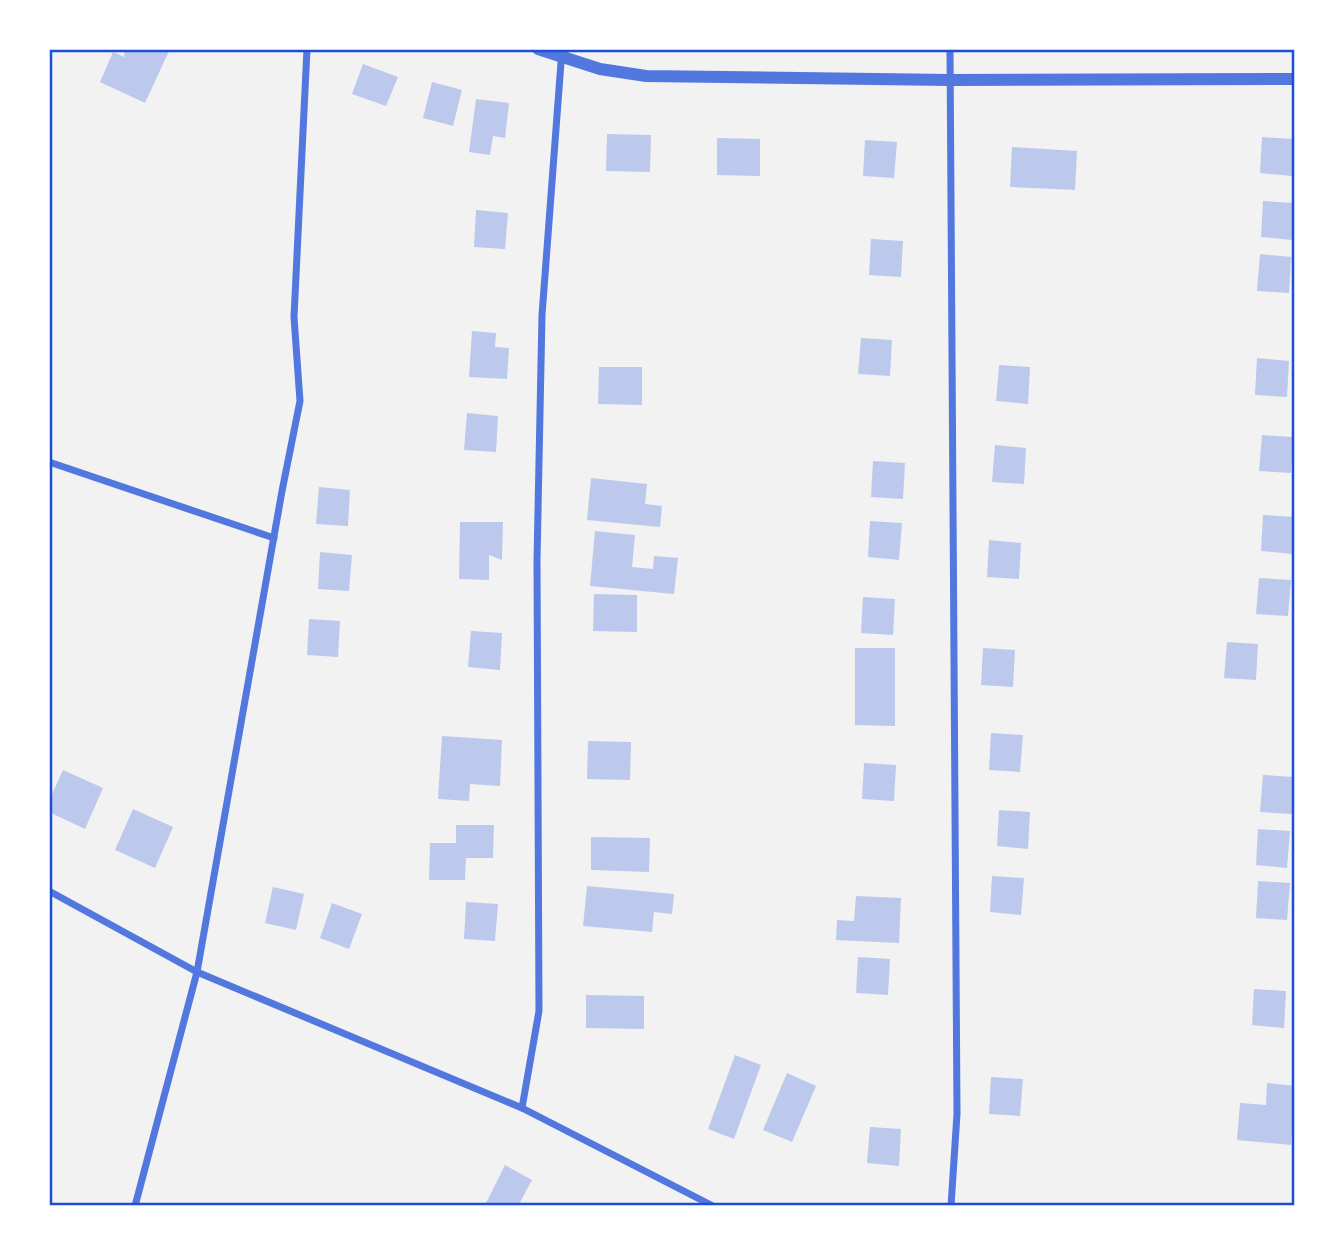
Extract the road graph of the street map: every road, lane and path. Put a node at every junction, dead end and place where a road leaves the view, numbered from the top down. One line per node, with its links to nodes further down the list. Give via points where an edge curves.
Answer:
1 (307, 49): 8 (street, via 294,317 300,401)
2 (538, 49): 4 (street)
3 (950, 49): 6 (street)
4 (561, 53): 6 (street, via 600,69 646,76); 11 (street, via 542,315 537,560 539,1011)
5 (1295, 79): 6 (street)
6 (950, 80): 14 (street, via 957,1100)
7 (49, 462): 8 (street)
8 (274, 538): 10 (street)
9 (49, 891): 10 (street)
10 (197, 972): 11 (street); 12 (street)
11 (522, 1108): 13 (street)
12 (135, 1206)
13 (713, 1206)
14 (951, 1206)

